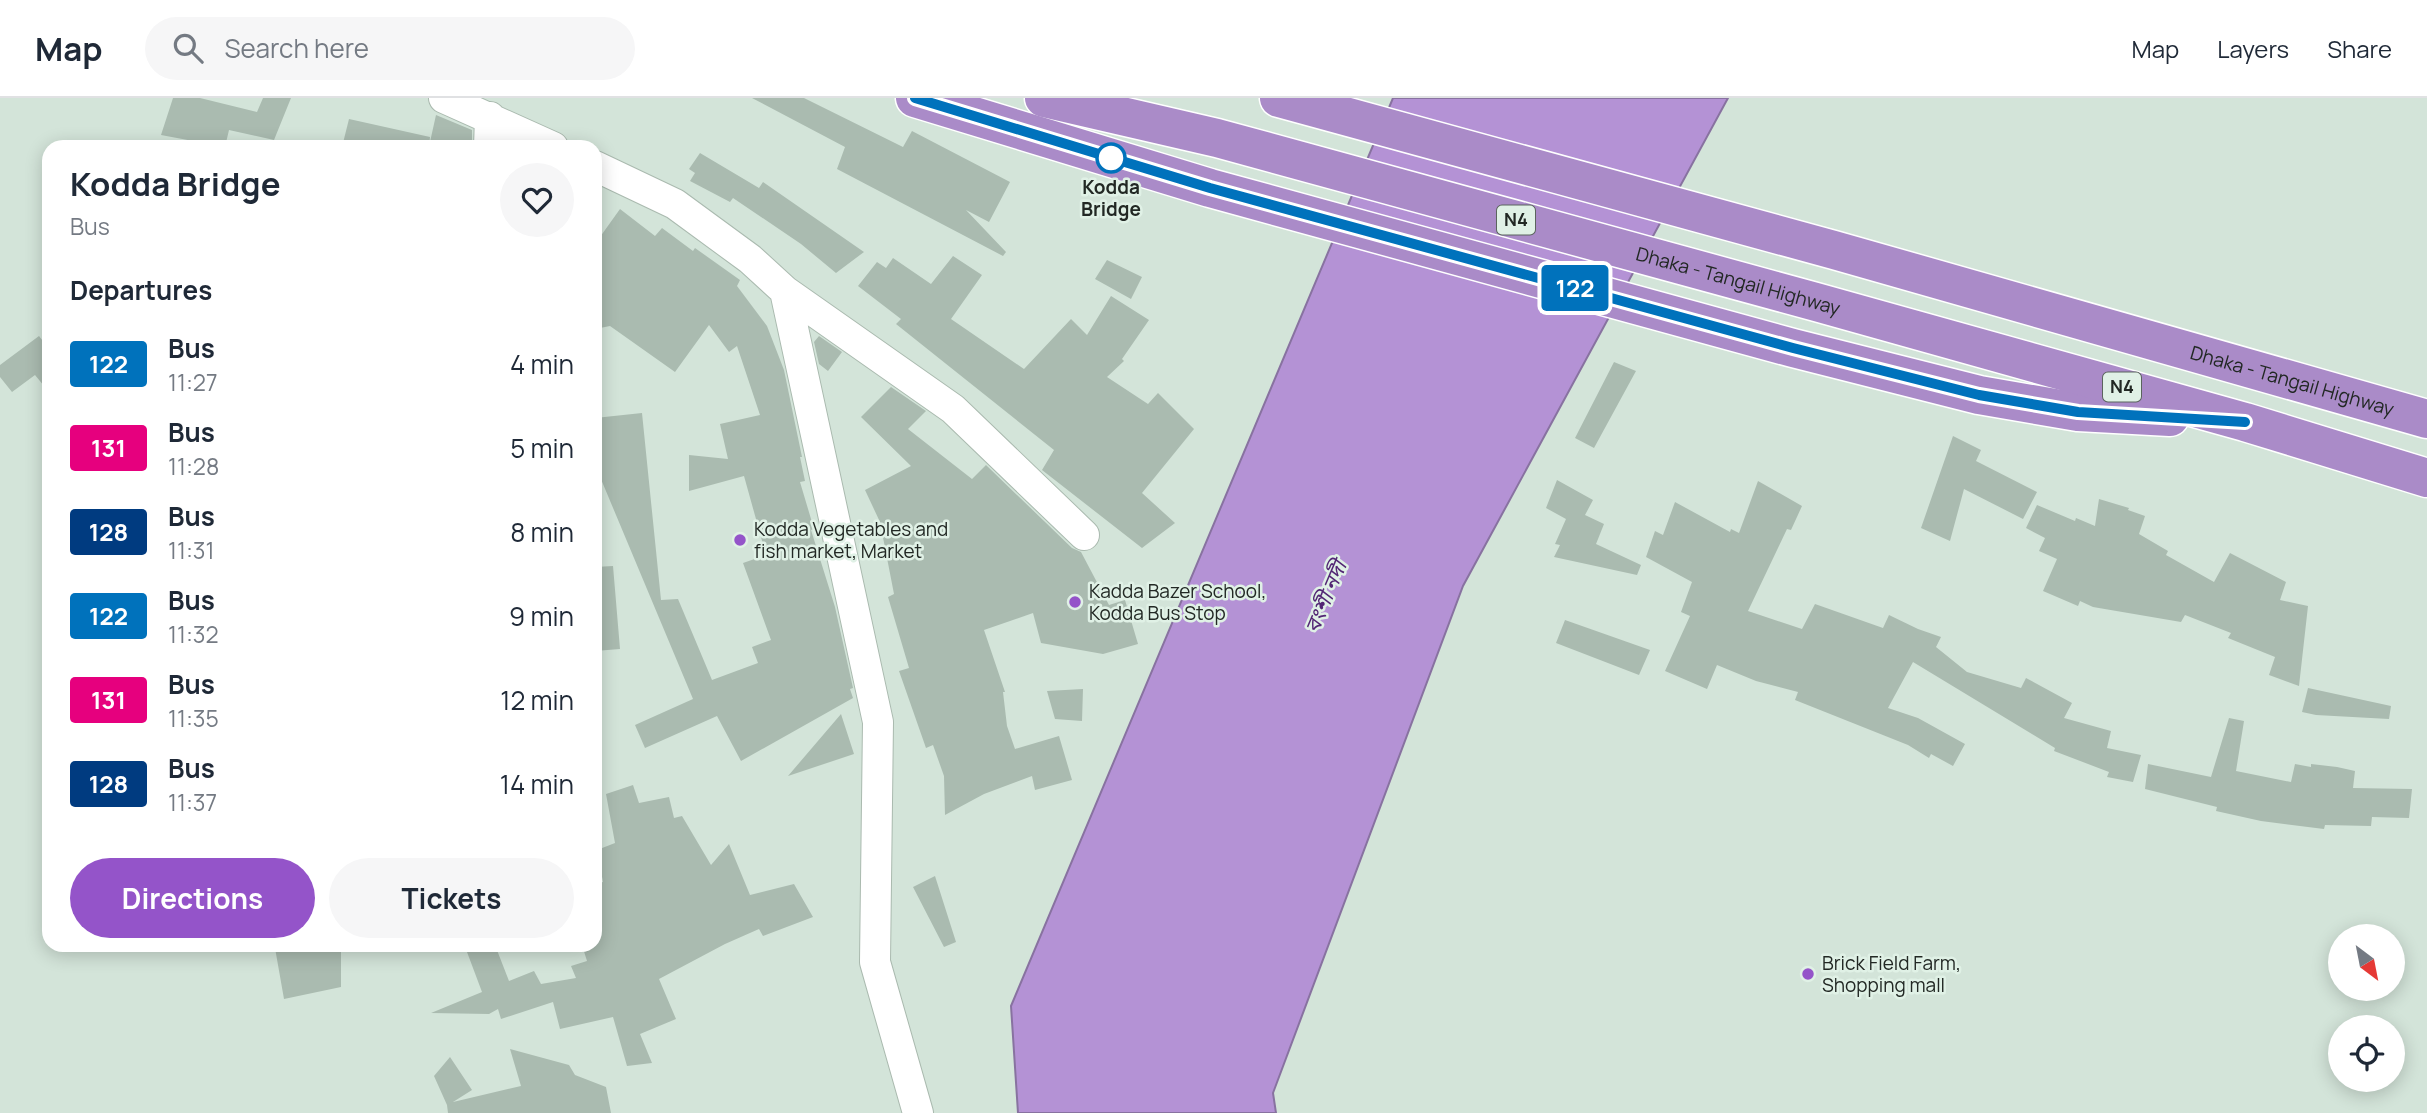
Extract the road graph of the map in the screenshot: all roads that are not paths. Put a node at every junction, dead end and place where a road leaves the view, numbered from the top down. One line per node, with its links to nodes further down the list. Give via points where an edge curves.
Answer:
1 (444, 98): 5 (street)
2 (915, 98): 11 (highway, via 1210,188 1979,395 2078,412)
3 (1044, 98): 11 (highway, Dhaka - Tangail Highway / N4, via 1217,138)
4 (1279, 98): 10 (highway, Dhaka - Tangail Highway)
5 (490, 117): 6 (street); 7 (street)
6 (489, 140)
7 (539, 140)
8 (602, 169): 9 (street, via 675,204)
9 (785, 291): 13 (street, via 953,409); 14 (street, via 878,722 875,962)
10 (2427, 419)
11 (2245, 422): 12 (highway, Dhaka - Tangail Highway / N4)
12 (2427, 478)
13 (1084, 536)
14 (918, 1113)

